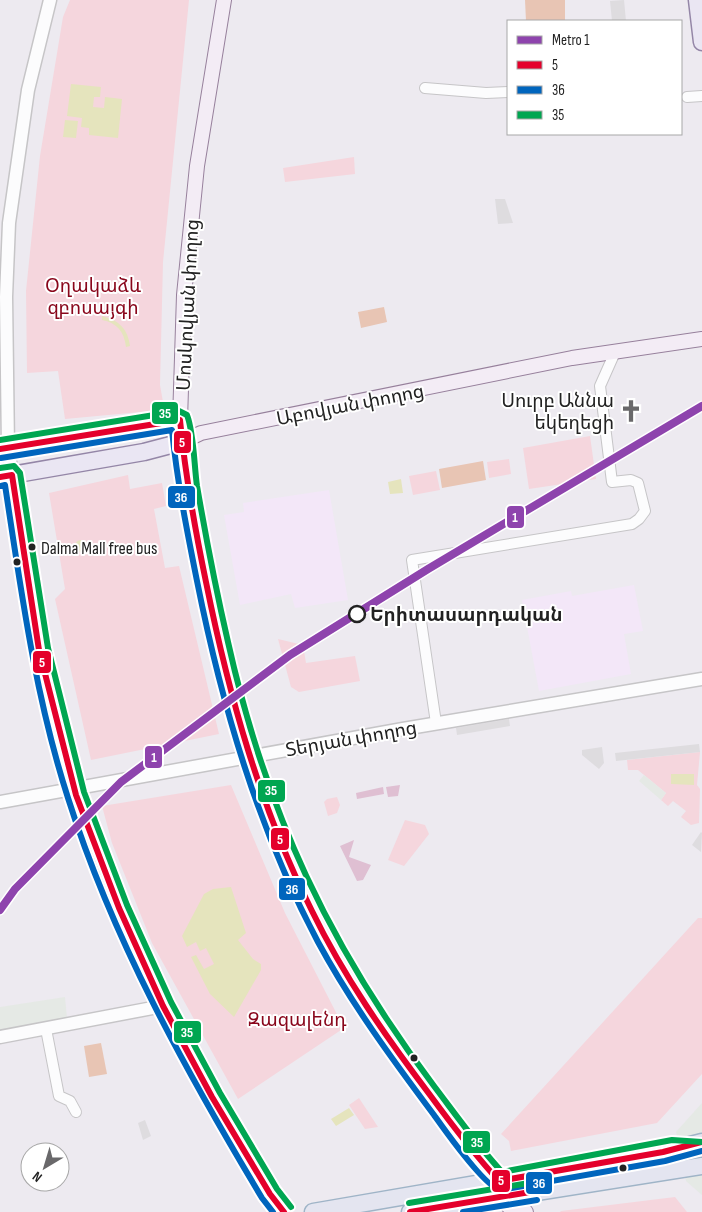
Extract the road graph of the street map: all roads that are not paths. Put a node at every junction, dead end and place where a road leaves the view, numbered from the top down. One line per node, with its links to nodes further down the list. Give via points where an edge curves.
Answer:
1 (50, 0): 9 (street, via 28,90)
2 (224, 0): 12 (main road, Մոսկովյան փողոց, via 197,166 184,295)
3 (698, 0): 4 (main road)
4 (702, 42)
5 (425, 88): 6 (street)
6 (507, 92)
7 (702, 96): 8 (street)
8 (687, 97)
9 (5, 223): 14 (street)
10 (702, 339): 11 (main road, Աբովյան փողոց)
11 (616, 350): 13 (main road, Աբովյան փողոց, via 201,433); 17 (street, via 600,386 612,482 631,480 638,483 645,511 632,524 412,560)
12 (180, 420): 13 (main road, Մոսկովյան փողոց); 14 (main road)
13 (182, 442): 15 (main road, Աբովյան փողոց, via 144,452); 18 (main road, Մոսկովյան փողոց, via 216,635)
14 (4, 448): 15 (street)
15 (6, 476): 19 (street, via 39,650)
16 (702, 679): 17 (street, Տերյան փողոց)
17 (436, 723): 18 (street, Տերյան փողոց)
18 (249, 756): 19 (street, Տերյան փողոց); 29 (main road, Մոսկովյան փողոց, via 299,885 352,985 421,1085)
19 (74, 789): 20 (street, Տերյան փողոց); 21 (street, via 119,908)
20 (0, 802)
21 (162, 1006): 22 (street); 30 (street, via 212,1097)
22 (46, 1028): 23 (street); 24 (street, via 60,1096 70,1101)
23 (0, 1037)
24 (76, 1112)
25 (702, 1142): 26 (highway)
26 (674, 1149): 27 (main road); 29 (highway)
27 (702, 1151)
28 (702, 1166): 29 (highway)
29 (504, 1191): 31 (highway); 32 (highway); 33 (main road, Մոսկովյան փողոց); 34 (main road, Մոսկովյան փողոց)
30 (284, 1212)
31 (313, 1212)
32 (410, 1212)
33 (513, 1212)
34 (526, 1212)

